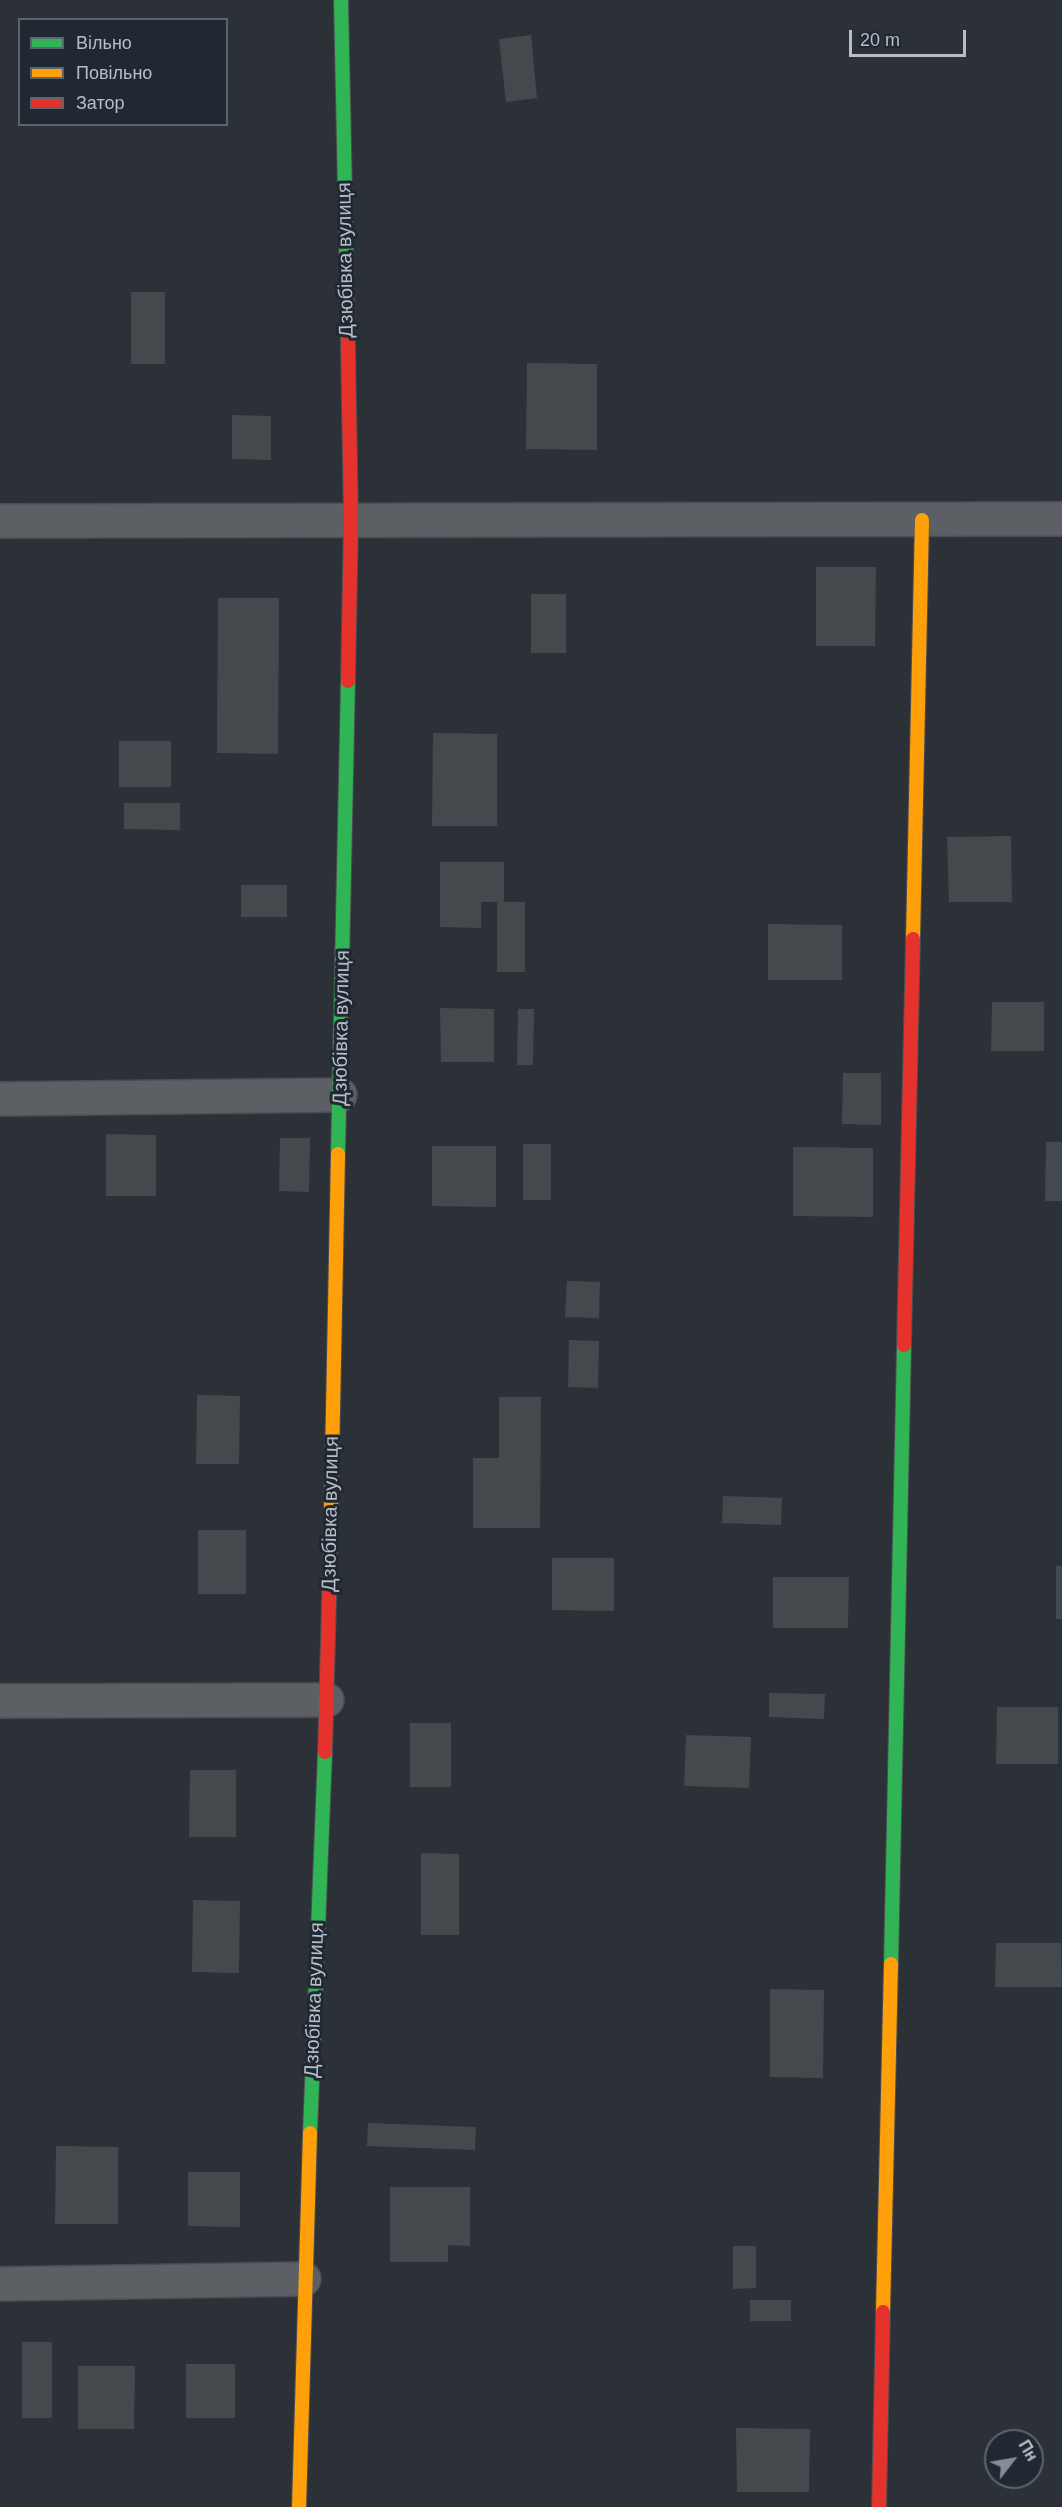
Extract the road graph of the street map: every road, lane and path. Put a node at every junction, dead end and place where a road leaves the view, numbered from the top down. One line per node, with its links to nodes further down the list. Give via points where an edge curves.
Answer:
1 (341, 0): 3 (street, Дзюбівка вулиця)
2 (1062, 519): 4 (street)
3 (351, 520): 4 (street); 5 (street); 6 (street, Дзюбівка вулиця)
4 (922, 520): 13 (street)
5 (0, 521)
6 (340, 1095): 7 (street); 8 (street, Дзюбівка вулиця)
7 (0, 1099)
8 (327, 1700): 9 (street); 10 (street, Дзюбівка вулиця)
9 (0, 1701)
10 (304, 2279): 11 (street); 12 (street, Дзюбівка вулиця)
11 (0, 2284)
12 (299, 2507)
13 (879, 2507)

